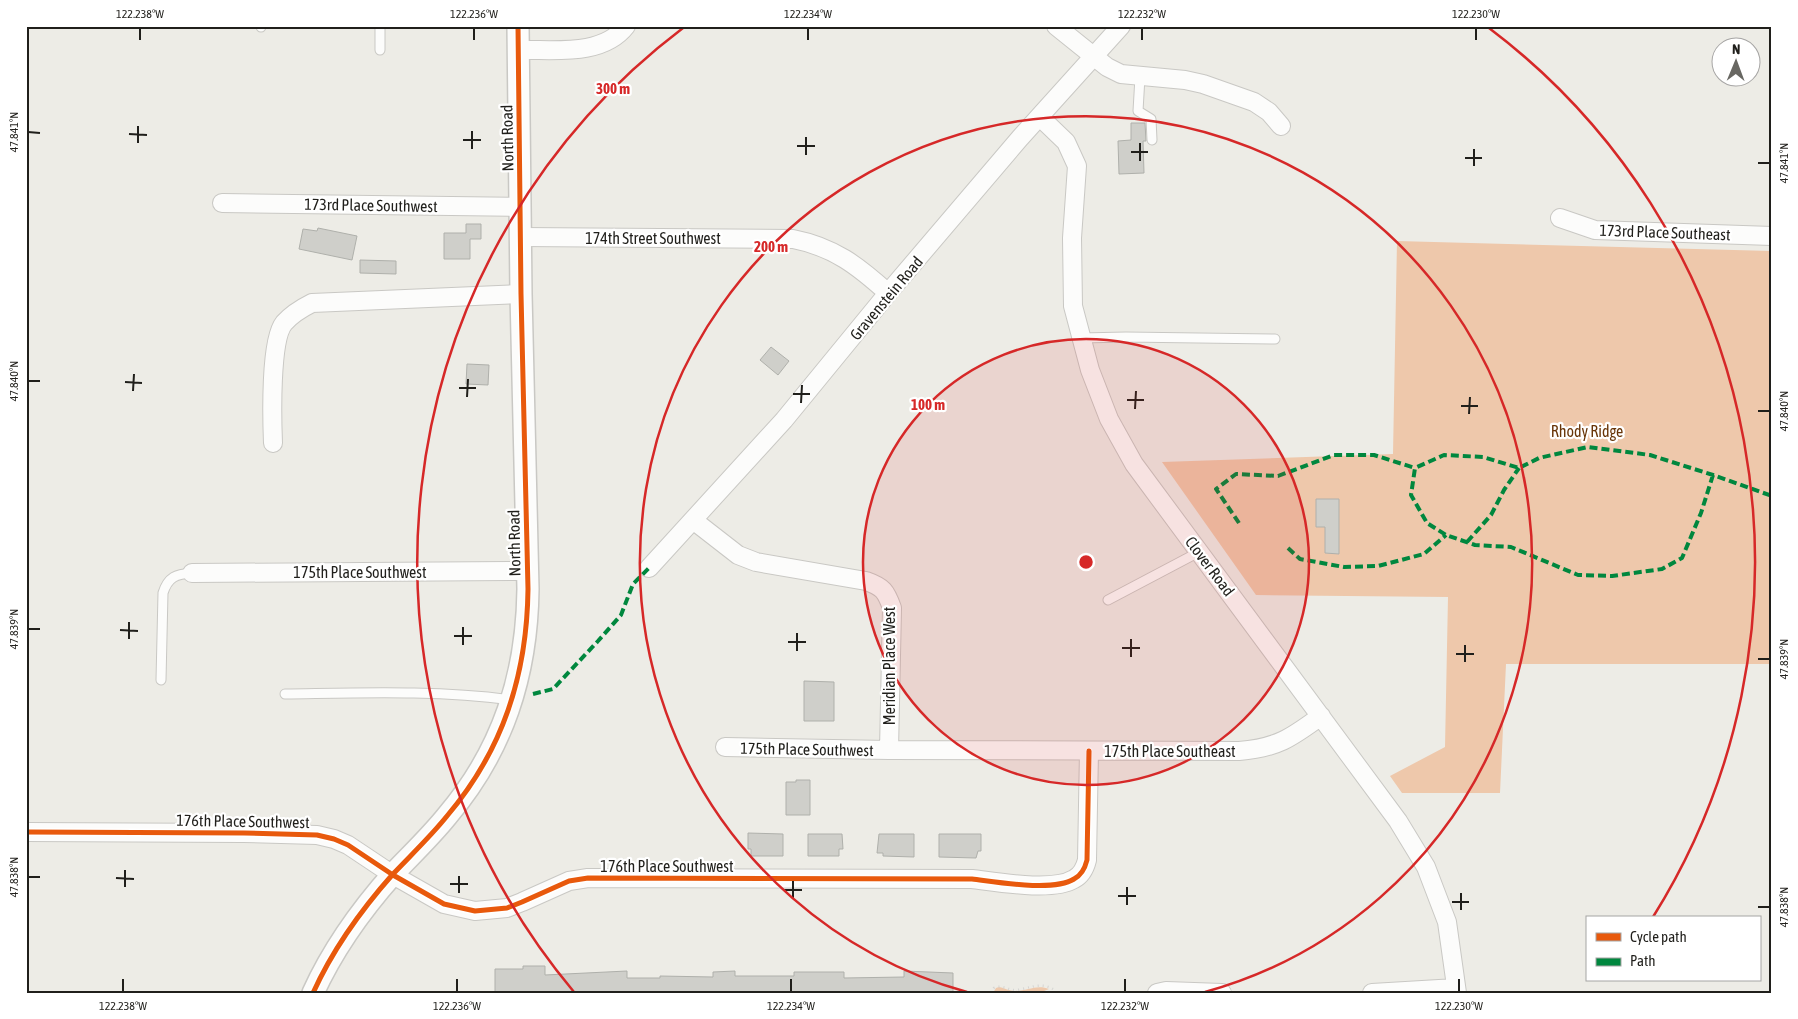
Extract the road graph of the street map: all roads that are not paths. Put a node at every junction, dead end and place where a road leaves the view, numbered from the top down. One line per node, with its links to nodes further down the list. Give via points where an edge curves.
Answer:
1 (380, 26): 6 (lane)
2 (518, 26): 7 (street, North Road)
3 (626, 26): 7 (street, via 615,37 586,48)
4 (1056, 26): 8 (street)
5 (1121, 26): 8 (street, Gravenstein Road)
6 (380, 50)
7 (518, 50): 14 (street, North Road)
8 (1094, 56): 9 (street, via 1121,74); 10 (street, Gravenstein Road)
9 (1140, 77): 11 (street, via 1203,84 1254,102); 12 (lane, via 1138,111 1151,119)
10 (1040, 117): 18 (street, Gravenstein Road); 20 (street, Clover Road, via 1066,142 1077,166 1072,238 1073,306)
11 (1281, 126)
12 (1152, 140)
13 (222, 203): 14 (street, 173rd Place Southwest)
14 (520, 207): 17 (street, North Road)
15 (1560, 218): 16 (street, 173rd Place Southeast, via 1595,230)
16 (1772, 236)
17 (521, 237): 18 (street, 174th Street Southwest, via 793,239 812,243 846,258); 19 (street, North Road)
18 (888, 293): 23 (street, Gravenstein Road, via 784,420)
19 (521, 294): 22 (street, via 312,303 297,311 282,325 276,345 271,404); 26 (street, North Road)
20 (1081, 338): 21 (lane); 24 (street, Clover Road, via 1109,419 1134,464)
21 (1276, 339)
22 (273, 443)
23 (693, 520): 25 (street, Gravenstein Road); 34 (street, Meridian Place West, via 738,555 756,562 866,581 879,586 887,594 892,608)
24 (1199, 552): 28 (lane); 32 (street, Clover Road)
25 (649, 568)
26 (527, 571): 27 (street, 175th Place Southwest); 31 (street, North Road, via 525,638)
27 (192, 573): 29 (lane, via 173,576 163,592)
28 (1108, 600)
29 (162, 680)
30 (285, 694): 31 (lane, via 386,693)
31 (512, 700): 37 (street, North Road, via 496,741 463,796)
32 (1321, 716): 35 (street, 175th Place Southeast, via 1276,745 1258,750); 38 (street, Clover Road, via 1398,821 1426,867 1447,922)
33 (726, 748): 34 (street, 175th Place Southwest)
34 (889, 750): 35 (street, 175th Place Southeast)
35 (1089, 751): 37 (street, 176th Place Southwest, via 1085,869 1074,880 1056,885 972,879 588,878 569,881 507,908 475,911 444,904)
36 (26, 832): 37 (street, 176th Place Southwest, via 317,835 348,845)
37 (393, 875): 39 (street, North Road, via 346,933)
38 (1456, 990): 42 (street)
39 (313, 993)
40 (1157, 993): 41 (street)
41 (1222, 993)
42 (1372, 993)

